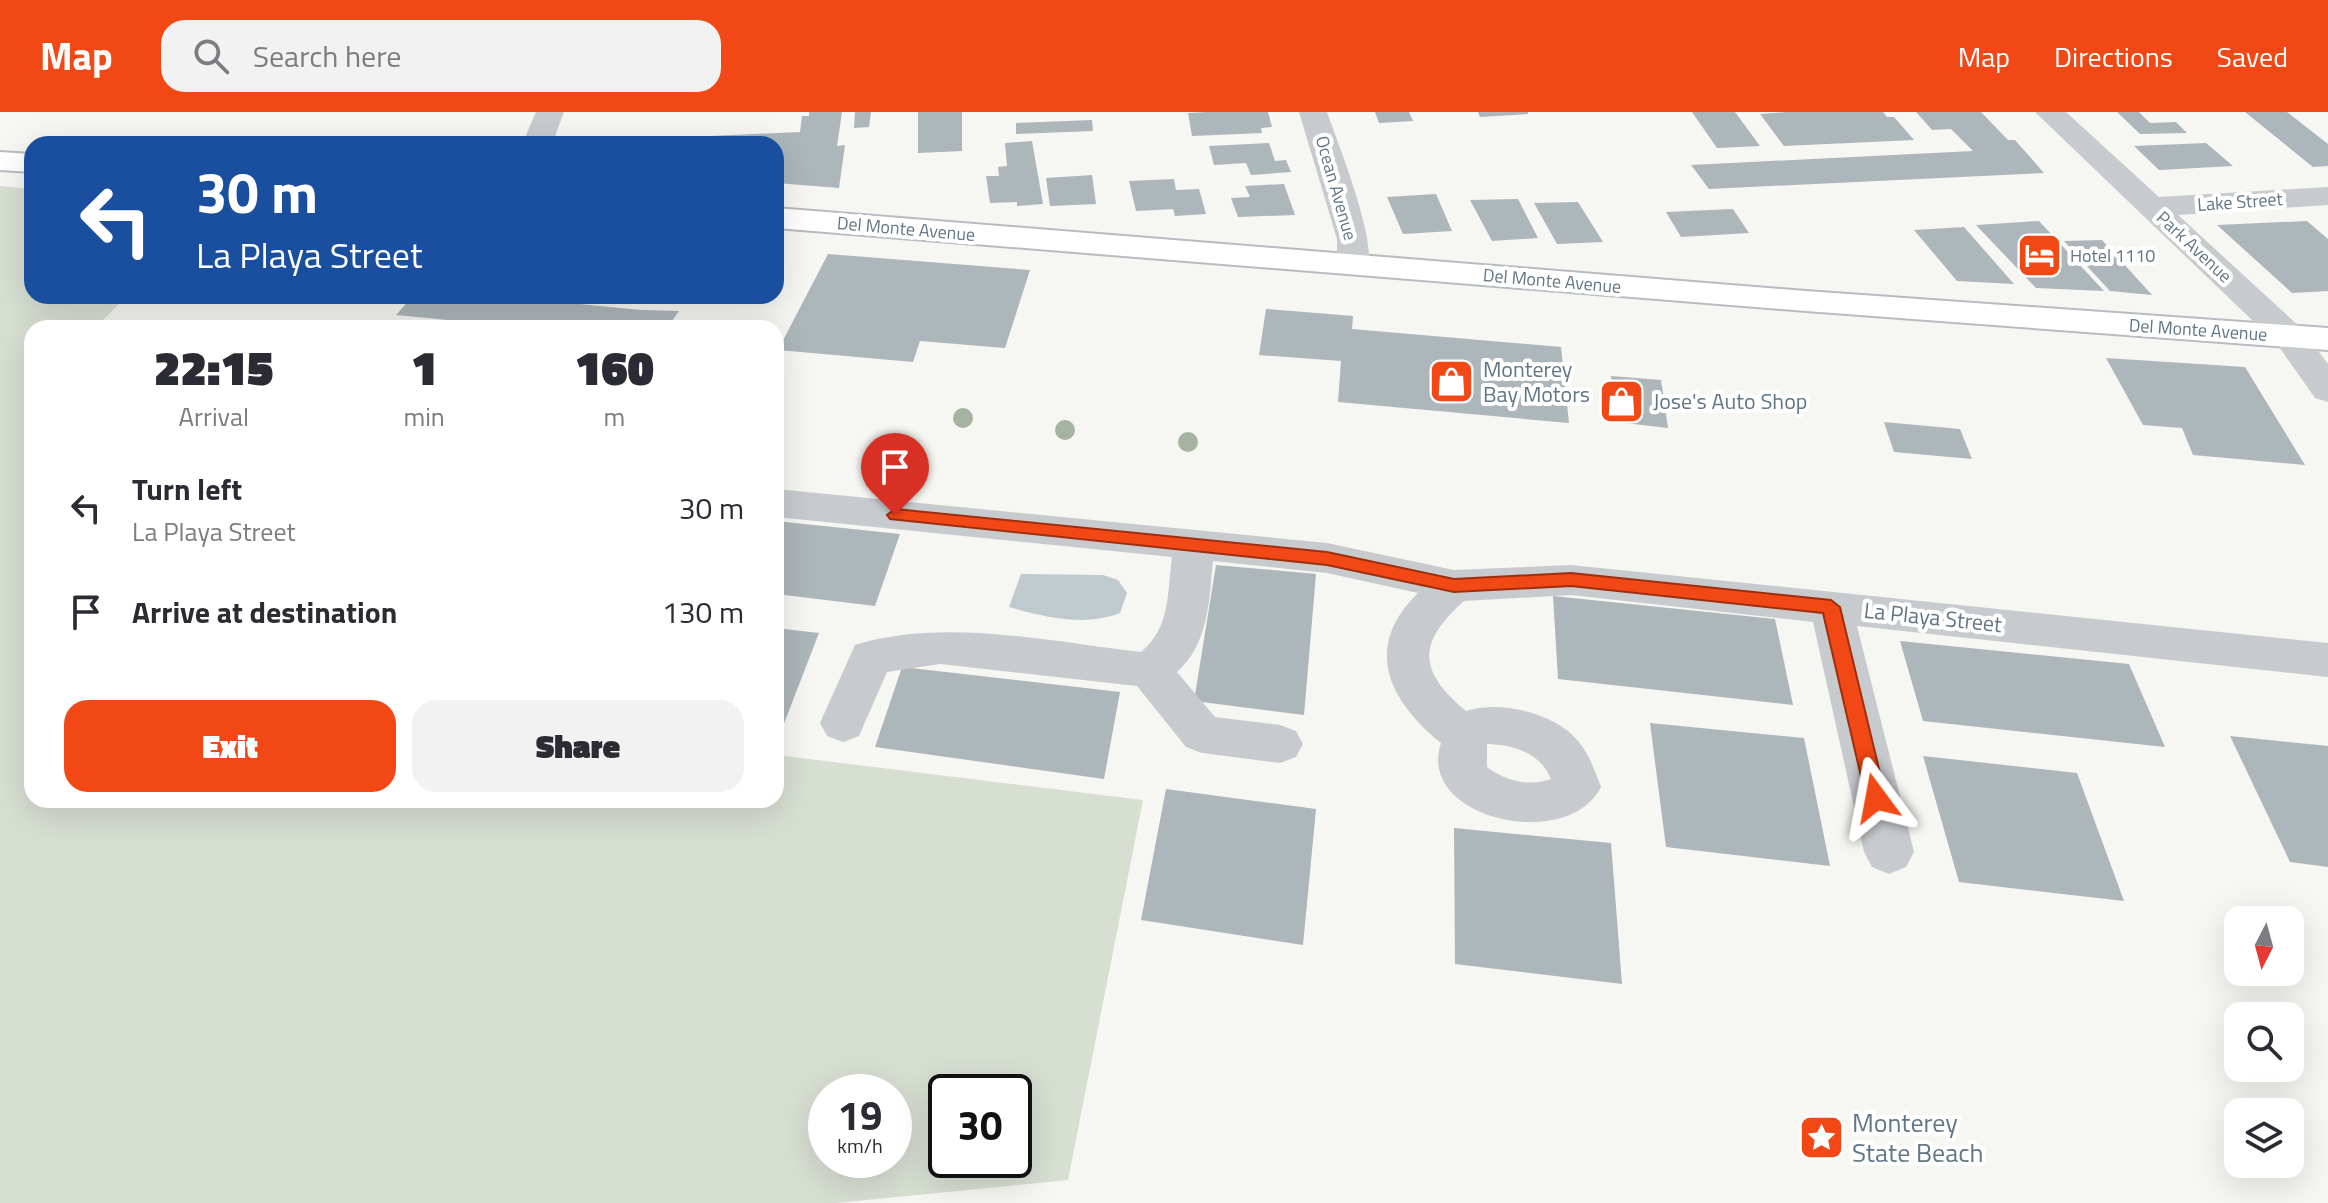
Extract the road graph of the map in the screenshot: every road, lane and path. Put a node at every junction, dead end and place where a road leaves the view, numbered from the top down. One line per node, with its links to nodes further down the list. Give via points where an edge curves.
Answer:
1 (550, 112): 4 (street)
2 (1313, 112): 10 (street, Ocean Avenue, via 1353,239)
3 (2049, 112): 8 (street, Park Avenue)
4 (540, 136)
5 (0, 161): 6 (main road)
6 (24, 162)
7 (2328, 196): 8 (street, Lake Street)
8 (2152, 207): 11 (street, Park Avenue)
9 (784, 219): 10 (main road, Del Monte Avenue)
10 (1354, 264): 11 (main road, Del Monte Avenue)
11 (2289, 336): 12 (main road, Del Monte Avenue); 13 (street, Park Avenue)
12 (2328, 339)
13 (2328, 390)
14 (784, 504): 15 (street, La Playa Street)
15 (1194, 545): 16 (street, La Playa Street, via 1327,558); 19 (street, via 1185,624 1172,651)
16 (1454, 586): 17 (street, La Playa Street, via 1571,580); 21 (street, via 1420,620 1406,668 1429,710)
17 (1831, 607): 18 (street, La Playa Street); 23 (street)
18 (2328, 660)
19 (1150, 670): 20 (street, via 940,647 871,657); 22 (street, via 1202,734)
20 (843, 723)
21 (1466, 737)
22 (1280, 744)
23 (1889, 852)

